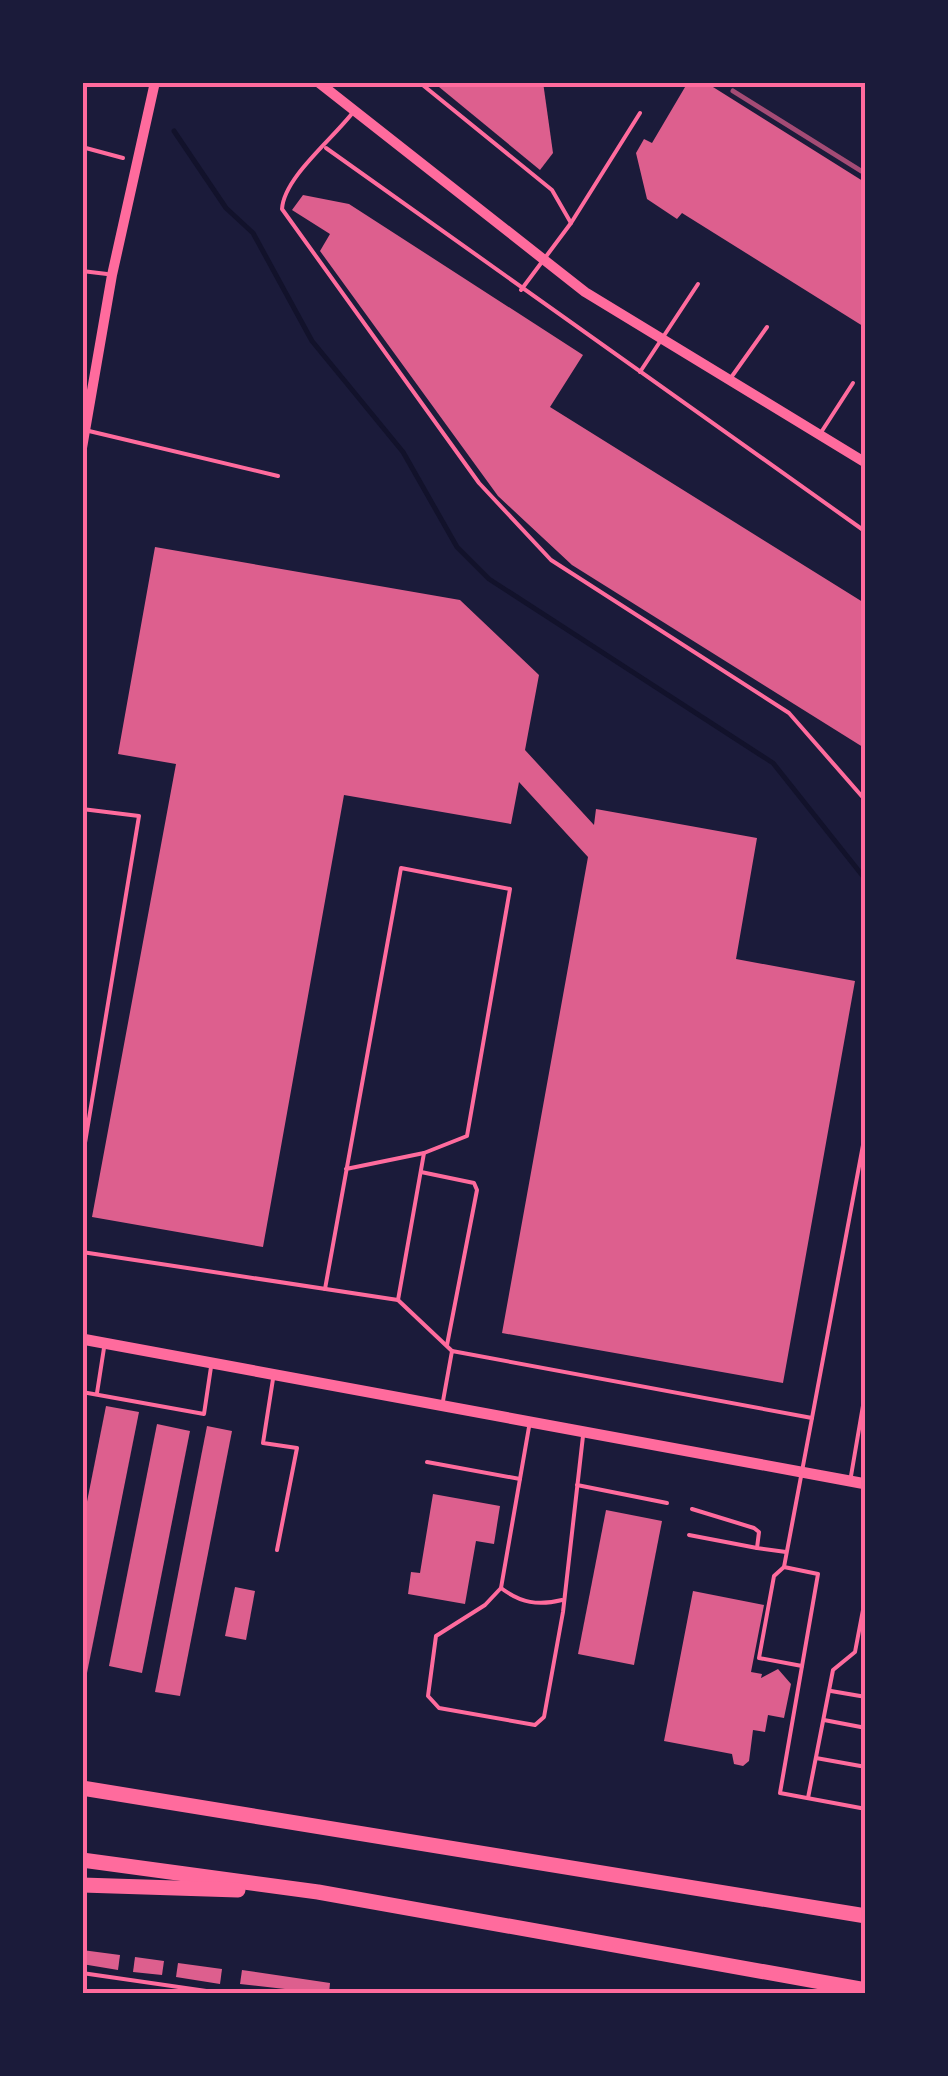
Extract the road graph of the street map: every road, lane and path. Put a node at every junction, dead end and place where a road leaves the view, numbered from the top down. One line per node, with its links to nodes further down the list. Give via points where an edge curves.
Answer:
1 (155, 82): 8 (street)
2 (318, 82): 4 (street)
3 (419, 82): 9 (lane, via 552,190)
4 (354, 111): 7 (lane); 10 (street)
5 (640, 113): 9 (lane)
6 (82, 147): 8 (path)
7 (326, 148): 14 (lane); 26 (lane, via 290,179 282,209 479,483 551,560 789,713)
8 (137, 162): 12 (street)
9 (571, 223): 10 (lane)
10 (542, 262): 14 (lane); 16 (street)
11 (82, 271): 12 (lane)
12 (112, 275): 20 (street)
13 (698, 284): 16 (lane)
14 (521, 290): 17 (lane)
15 (767, 328): 18 (lane)
16 (662, 338): 17 (lane); 18 (street)
17 (639, 374): 25 (lane)
18 (730, 379): 21 (street)
19 (854, 383): 21 (lane)
20 (84, 430): 22 (street); 24 (lane)
21 (820, 434): 23 (street)
22 (82, 448)
23 (866, 462)
24 (278, 476)
25 (866, 532)
26 (866, 801)
27 (82, 809): 30 (lane, via 139,816)
28 (866, 1129): 45 (lane)
29 (424, 1153): 31 (lane); 31 (lane, via 467,1136 510,889 401,868); 32 (lane)
30 (82, 1161)
31 (346, 1169): 34 (lane)
32 (421, 1172): 35 (lane); 38 (lane, via 474,1182 478,1190)
33 (82, 1252): 34 (lane)
34 (325, 1289): 35 (lane)
35 (398, 1300): 38 (lane)
36 (82, 1339): 37 (main road)
37 (104, 1344): 39 (main road); 43 (lane)
38 (450, 1348): 44 (lane); 45 (lane)
39 (212, 1363): 40 (main road); 43 (lane, via 204,1414)
40 (274, 1374): 44 (main road); 59 (lane, via 263,1442 298,1448)
41 (866, 1388): 47 (lane)
42 (82, 1392): 43 (lane)
43 (97, 1394)
44 (442, 1406): 46 (main road)
45 (812, 1418): 50 (lane)
46 (530, 1422): 48 (main road); 51 (lane)
47 (862, 1427): 52 (lane)
48 (583, 1432): 50 (main road); 54 (lane)
49 (427, 1462): 51 (lane)
50 (802, 1472): 52 (main road); 60 (lane)
51 (520, 1480): 62 (lane)
52 (850, 1481): 53 (main road)
53 (866, 1484)
54 (577, 1485): 55 (lane); 64 (lane)
55 (667, 1502)
56 (692, 1509): 58 (lane, via 754,1528)
57 (689, 1535): 58 (lane)
58 (757, 1548): 60 (lane)
59 (277, 1550)
60 (786, 1552): 61 (lane)
61 (784, 1566): 68 (lane, via 818,1574); 68 (lane, via 774,1576 760,1658)
62 (502, 1588): 64 (lane, via 531,1602); 64 (lane, via 436,1636 428,1696 439,1708 536,1725 544,1717)
63 (866, 1594): 65 (lane)
64 (564, 1600)
65 (864, 1611): 66 (lane)
66 (854, 1652): 67 (lane); 69 (lane, via 833,1670)
67 (866, 1654)
68 (802, 1666): 76 (lane, via 780,1793)
69 (829, 1691): 70 (lane); 71 (lane)
70 (866, 1697)
71 (824, 1720): 72 (lane); 73 (lane)
72 (866, 1728)
73 (816, 1758): 74 (lane); 76 (lane)
74 (866, 1767)
75 (82, 1788): 81 (highway)
76 (808, 1798): 77 (lane)
77 (866, 1809)
78 (82, 1860): 80 (highway)
79 (82, 1885): 80 (highway)
80 (318, 1892): 83 (highway)
81 (866, 1916)
82 (82, 1974): 84 (lane)
83 (866, 1990)
84 (227, 1994)

